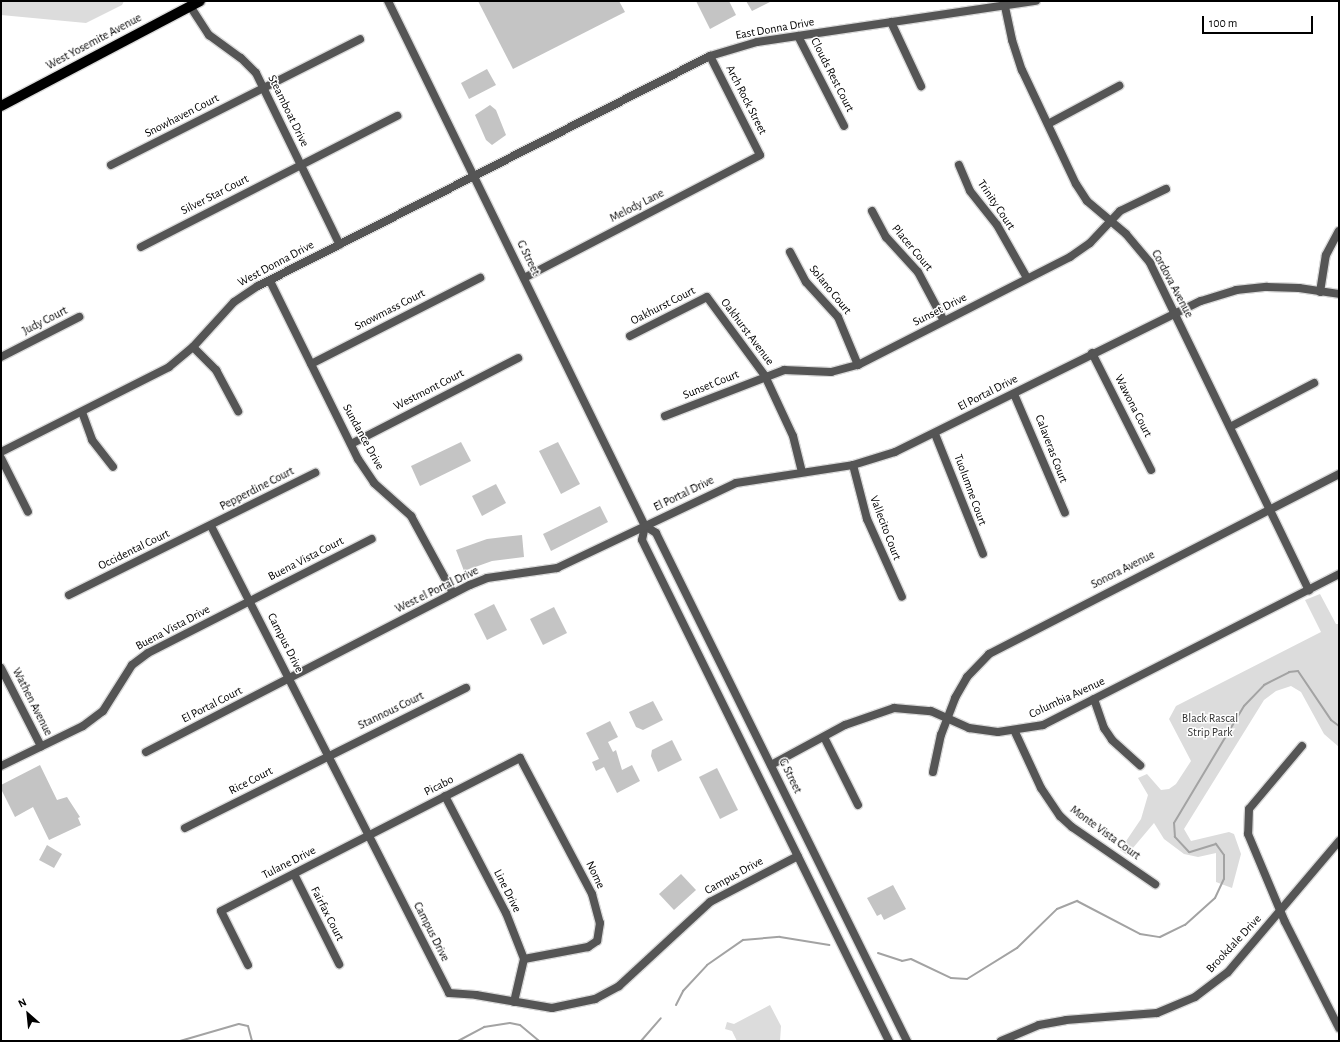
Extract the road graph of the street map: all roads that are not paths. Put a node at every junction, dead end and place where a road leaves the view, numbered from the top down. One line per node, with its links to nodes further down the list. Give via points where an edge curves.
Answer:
1 (200, 1): 5 (main road, West Yosemite Avenue)
2 (388, 1): 21 (street, G Street)
3 (1036, 1): 4 (street, East Donna Drive)
4 (1005, 3): 6 (street, East Donna Drive); 15 (street, Cordova Avenue, via 1014,48)
5 (190, 6): 12 (street, Steamboat Drive, via 209,35 249,65); 13 (main road, West Yosemite Avenue)
6 (891, 22): 7 (street, East Donna Drive); 10 (street)
7 (798, 36): 9 (street, East Donna Drive, via 752,43); 16 (street, Clouds Rest Court)
8 (360, 39): 12 (street, Snowhaven Court)
9 (710, 56): 17 (street, Arch Rock Street); 21 (street, East Donna Drive)
10 (921, 86)
11 (1119, 86): 15 (street)
12 (263, 89): 18 (street, Snowhaven Court); 19 (street, Steamboat Drive)
13 (1, 106)
14 (397, 116): 19 (street, Silver Star Court)
15 (1048, 124): 24 (street, Cordova Avenue, via 1081,192)
16 (844, 126)
17 (760, 155): 30 (street, Melody Lane)
18 (111, 165)
19 (301, 165): 26 (street, Steamboat Drive); 27 (street, Silver Star Court)
20 (959, 165): 31 (street, Trinity Court, via 970,191 997,225)
21 (474, 176): 26 (street, West Donna Drive); 30 (street, G Street)
22 (1166, 189): 24 (street, Sunset Drive, via 1120,211)
23 (872, 211): 38 (street, Placer Court, via 886,237 918,272)
24 (1109, 221): 31 (street, Sunset Drive, via 1080,250); 36 (street, Cordova Avenue, via 1143,254)
25 (1339, 231): 33 (street, via 1326,255)
26 (340, 245): 32 (street, West Donna Drive)
27 (141, 247)
28 (790, 252): 45 (street, Solano Court, via 806,282 838,317)
29 (480, 278): 44 (street, Snowmass Court)
30 (524, 278): 67 (street, G Street)
31 (1027, 278): 38 (street, Sunset Drive)
32 (270, 281): 40 (street, West Donna Drive, via 234,302); 44 (street, Sundance Drive)
33 (1320, 292): 34 (street, El Portal Drive); 36 (street, El Portal Drive, via 1299,288 1252,288 1220,295)
34 (1339, 294)
35 (707, 296): 39 (street, Oakhurst Court); 46 (street, Oakhurst Avenue)
36 (1174, 312): 41 (street, El Portal Drive); 52 (street, Cordova Avenue)
37 (79, 317): 42 (street, Judy Court)
38 (944, 321): 45 (street, Sunset Drive)
39 (630, 336)
40 (193, 347): 49 (street, via 216,370); 50 (street, West Donna Drive, via 157,374)
41 (1092, 353): 48 (street, El Portal Drive); 59 (street, Wawona Court)
42 (1, 357)
43 (518, 358): 54 (street, Westmont Court)
44 (311, 364): 54 (street, Sundance Drive)
45 (858, 365): 46 (street, Sunset Drive, via 831,372 784,370)
46 (765, 376): 51 (street, Sunset Court); 60 (street, Oakhurst Avenue, via 793,436)
47 (1314, 383): 52 (street)
48 (1014, 394): 53 (street, El Portal Drive); 65 (street, Calaveras Court)
49 (238, 411)
50 (82, 412): 55 (street, West Donna Drive); 58 (street, via 92,440)
51 (665, 416)
52 (1230, 427): 63 (street, Cordova Avenue)
53 (935, 434): 57 (street, El Portal Drive); 69 (street, Tuolumne Court)
54 (351, 444): 72 (street, Sundance Drive, via 374,482 411,516)
55 (1, 452)
56 (1, 458): 64 (street)
57 (853, 465): 60 (street, El Portal Drive); 74 (street, Vallecito Court, via 871,530)
58 (113, 467)
59 (1151, 470)
60 (802, 471): 67 (street, El Portal Drive, via 736,483)
61 (315, 473): 66 (street, Pepperdine Court)
62 (1339, 474): 63 (street, Sonora Avenue)
63 (1270, 509): 71 (street, Cordova Avenue); 80 (street, Sonora Avenue, via 999,647 967,677)
64 (28, 512)
65 (1065, 513)
66 (211, 526): 73 (street, Occidental Court); 75 (street, Campus Drive)
67 (645, 526): 72 (street, West el Portal Drive, via 558,568 487,578); 88 (street, G Street, via 656,533); 97 (street, G Street, via 642,540)
68 (372, 539): 75 (street, Buena Vista Court)
69 (983, 554)
70 (1339, 574): 71 (street, Columbia Avenue)
71 (1309, 590): 79 (street, Columbia Avenue)
72 (453, 593): 77 (street, West el Portal Drive)
73 (69, 595)
74 (902, 597)
75 (250, 601): 77 (street, Campus Drive); 83 (street, Buena Vista Drive, via 148,653 132,665 103,710 83,726)
76 (1, 668): 83 (street, Wathen Avenue)
77 (290, 680): 85 (street, El Portal Court); 86 (street, Campus Drive)
78 (466, 688): 86 (street, Stannous Court)
79 (1094, 699): 81 (street, Columbia Avenue, via 1043,725); 90 (street, via 1104,728 1112,740)
80 (946, 718): 81 (street, Columbia Avenue, via 980,730); 82 (street, Columbia Avenue, via 912,707 894,708 867,715); 91 (street, Sonora Avenue)
81 (1015, 732): 99 (street, Monte Vista Court, via 1041,788 1060,816)
82 (824, 736): 88 (street, Columbia Avenue); 93 (street)
83 (41, 746): 89 (street, Buena Vista Drive)
84 (1302, 746): 100 (street, via 1249,809 1250,845)
85 (146, 752)
86 (328, 756): 94 (street, Rice Court); 95 (street, Campus Drive)
87 (520, 758): 92 (street, Picabo); 101 (street, Nome, via 592,894 600,923 597,940 588,947)
88 (771, 765): 107 (street, G Street)
89 (1, 766)
90 (1140, 766)
91 (933, 772)
92 (445, 796): 95 (street, Picabo); 101 (street, Line Drive, via 506,913)
93 (858, 806)
94 (185, 828)
95 (369, 836): 98 (street, Tulane Drive); 104 (street, Campus Drive, via 448,993)
96 (1339, 841): 100 (street, Brookdale Drive)
97 (798, 856): 104 (street, Campus Drive, via 710,902 610,992 586,1003 560,1008); 106 (street, G Street)
98 (294, 874): 102 (street, Fairfax Court); 103 (street, Tulane Drive, via 221,912)
99 (1155, 884)
100 (1281, 911): 105 (street); 108 (street, Brookdale Drive, via 1228,972 1195,997 1176,1006 1145,1015 1039,1025)
101 (524, 959): 104 (street)
102 (339, 964)
103 (248, 966)
104 (514, 1002)
105 (1339, 1028)
106 (889, 1041)
107 (907, 1041)
108 (1001, 1041)

